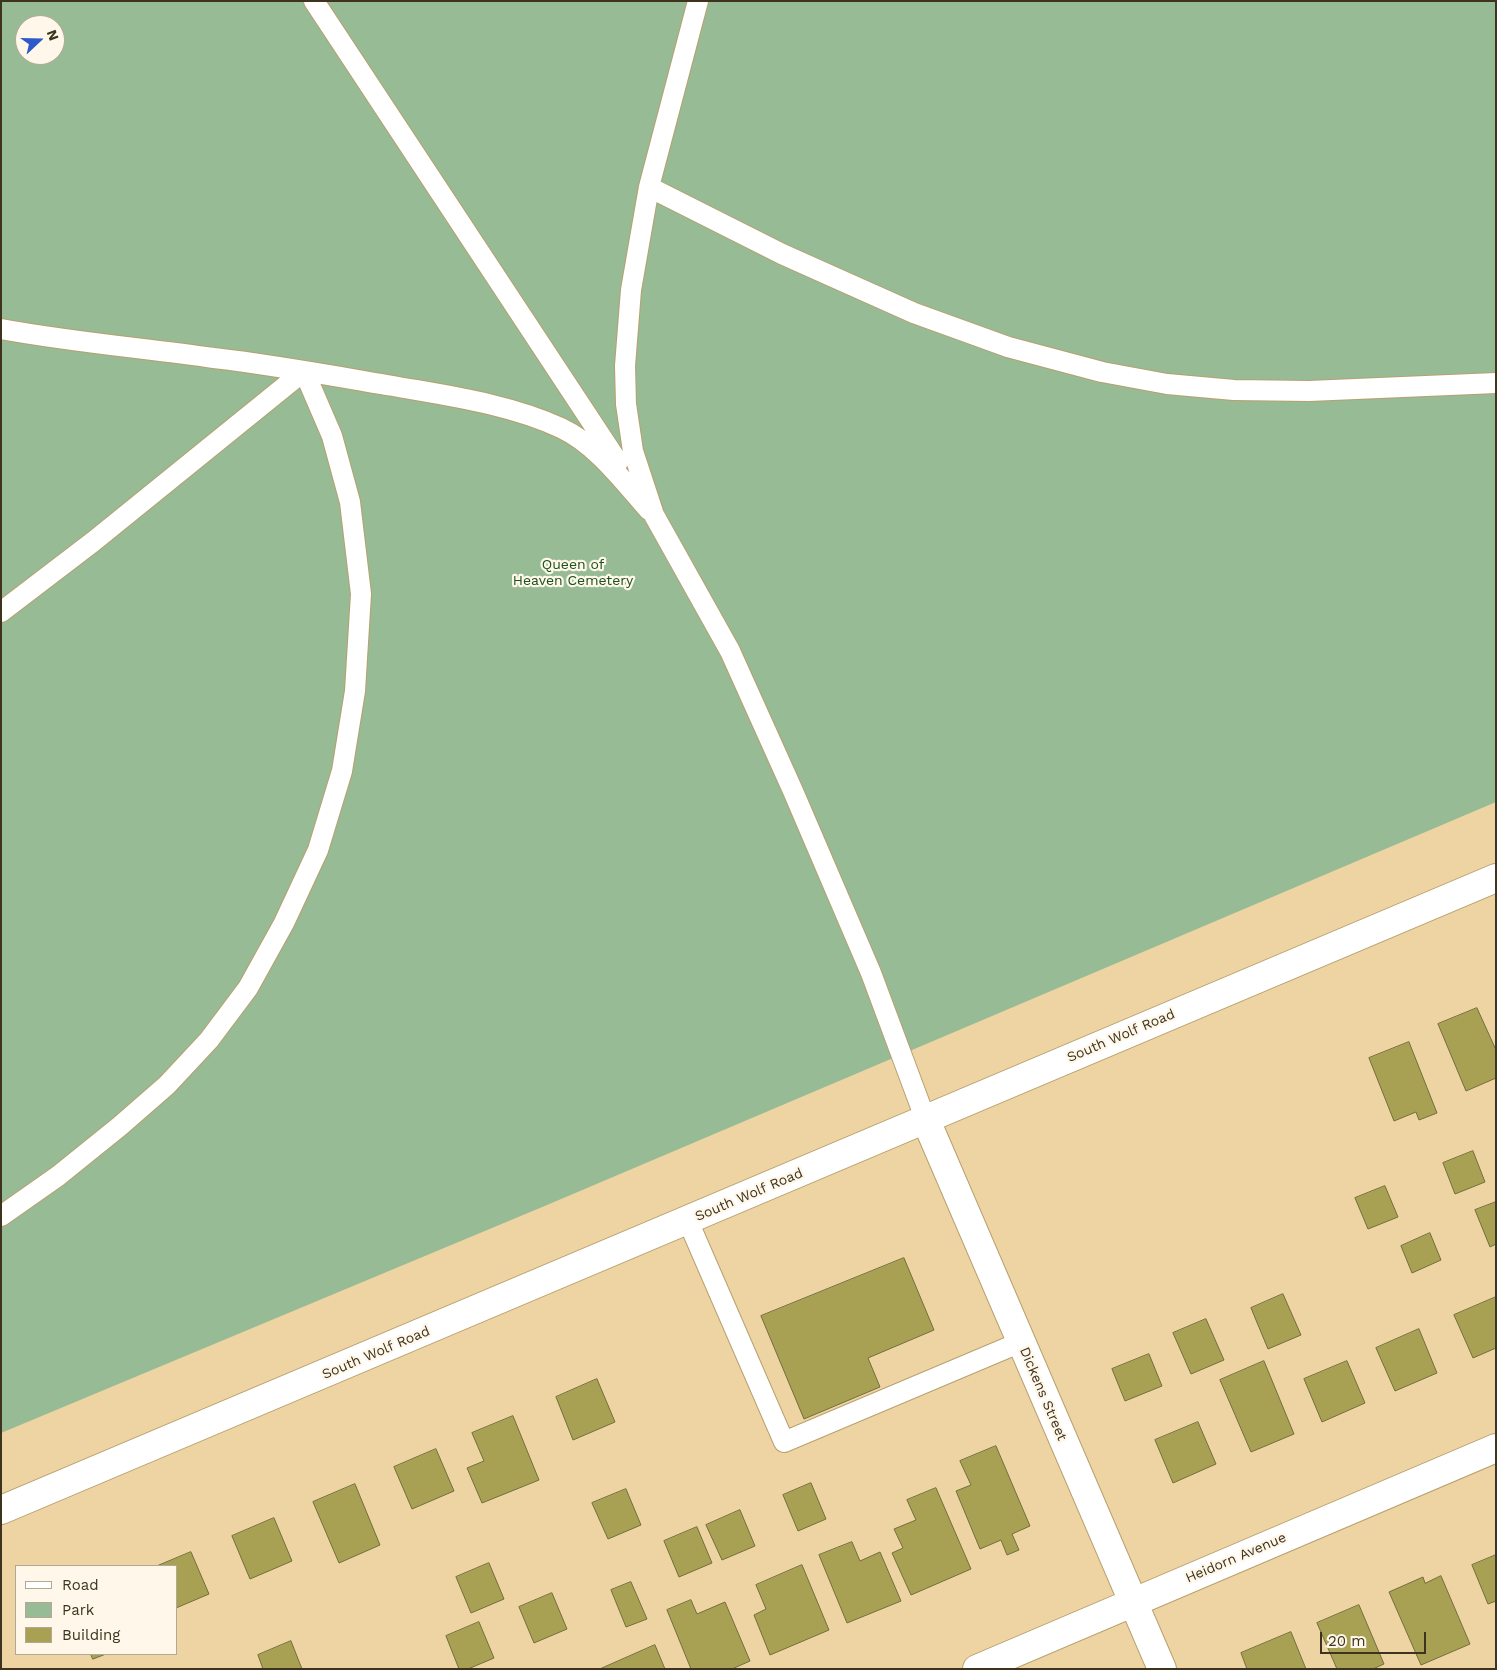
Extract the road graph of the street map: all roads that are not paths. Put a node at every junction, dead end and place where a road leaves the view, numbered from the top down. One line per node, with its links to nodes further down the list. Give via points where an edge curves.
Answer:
1 (314, 1): 7 (lane)
2 (698, 1): 3 (lane)
3 (649, 187): 6 (lane, via 782,254 914,313 1008,347 1102,372 1167,384 1234,390 1329,390); 7 (lane, via 631,290 625,366 626,404 633,451)
4 (1, 328): 5 (lane, via 51,338)
5 (304, 371): 7 (lane, via 466,400 523,414 562,429 596,452); 8 (lane); 11 (lane, via 332,436 350,502 361,594 355,691 342,771 318,850 284,923 248,988 209,1040 167,1085 120,1126)
6 (1496, 383)
7 (654, 515): 10 (lane, via 730,652 794,791 871,974)
8 (1, 612)
9 (1496, 878): 10 (main road, South Wolf Road)
10 (925, 1118): 12 (main road, South Wolf Road); 13 (main road, Dickens Street)
11 (1, 1216)
12 (688, 1221): 13 (lane, via 784,1442); 15 (main road, South Wolf Road)
13 (1021, 1342): 16 (main road, Dickens Street)
14 (1496, 1448): 16 (main road, Heidorn Avenue)
15 (1, 1510)
16 (1133, 1602): 17 (main road, Heidorn Avenue); 18 (main road, Dickens Street)
17 (977, 1669)
18 (1162, 1669)

